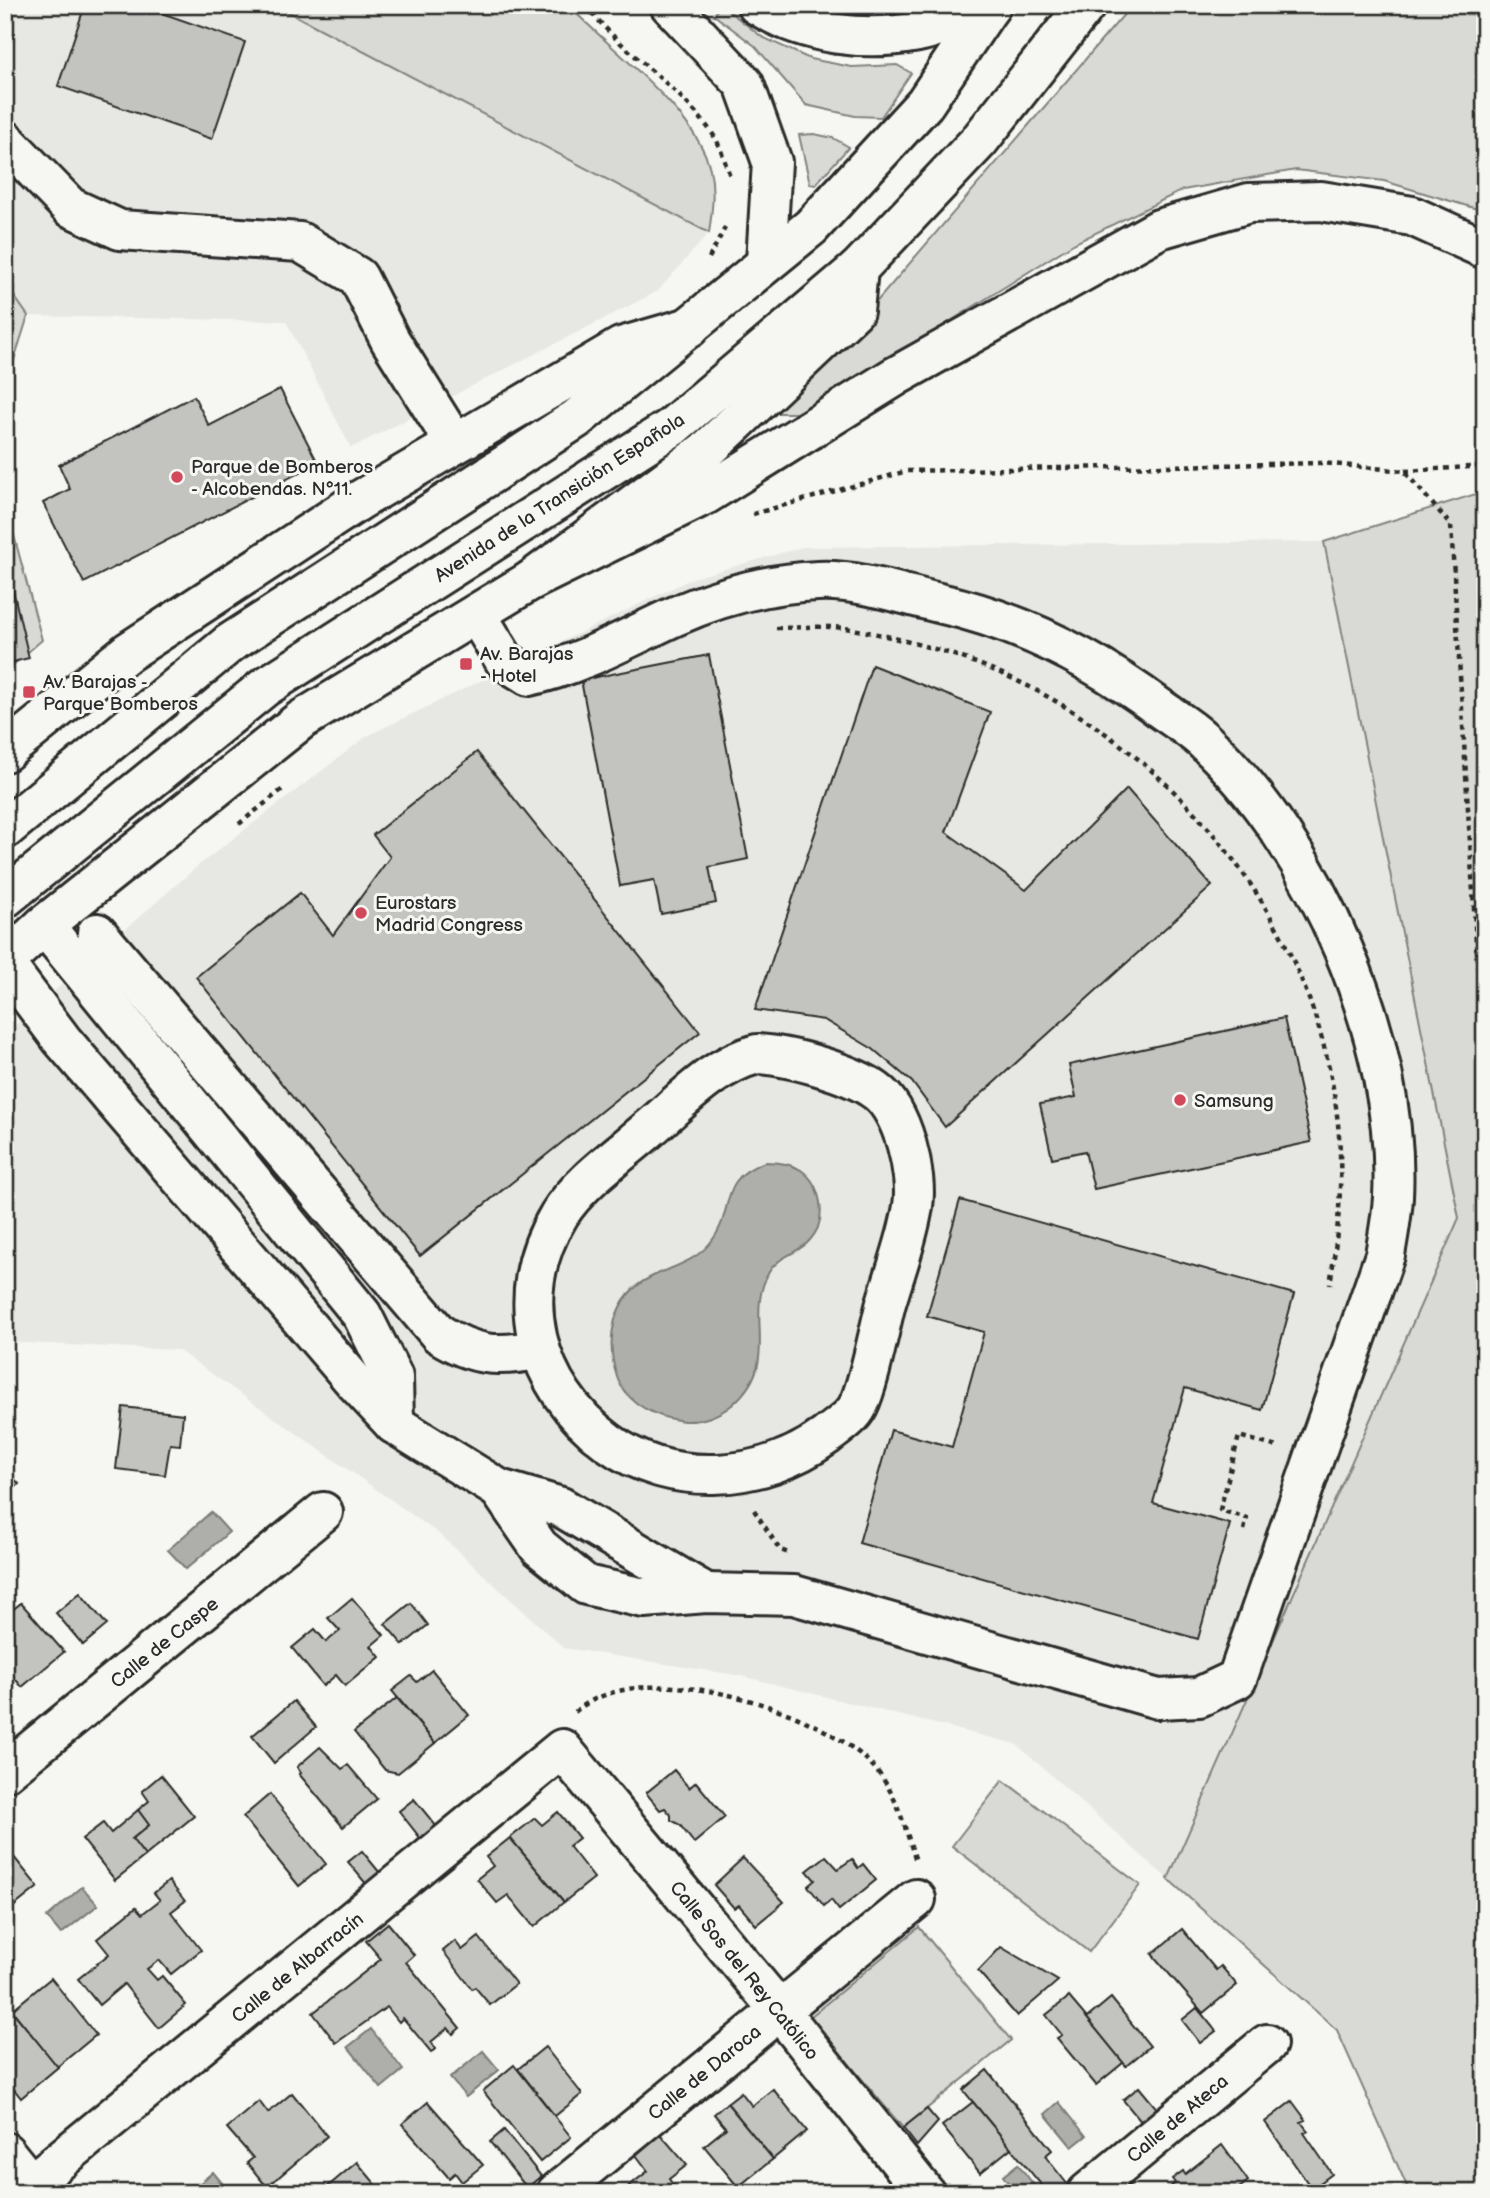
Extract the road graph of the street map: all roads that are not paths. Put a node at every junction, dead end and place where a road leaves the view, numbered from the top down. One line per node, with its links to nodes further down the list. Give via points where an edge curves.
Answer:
1 (670, 5): 7 (main road, via 744,83 772,162)
2 (757, 5): 4 (main road, via 777,18 845,37 919,32)
3 (1086, 5): 8 (main road, Avenida de la Transición Española, via 979,141)
4 (990, 6): 7 (main road, via 925,103 811,228)
5 (5, 140): 10 (main road, via 70,207 120,230 300,242 358,277 390,340)
6 (1485, 249): 11 (main road, via 1412,216 1321,201 1249,203 1159,229 896,376 705,495)
7 (766, 262): 9 (main road)
8 (858, 269): 11 (main road, via 854,311 708,449); 15 (main road, Avenida de la Transición Española, via 672,427 265,687)
9 (692, 327): 10 (main road, via 621,347); 14 (main road, via 576,419 230,643)
10 (455, 444): 13 (main road, via 360,500 128,652)
11 (530, 581): 12 (main road)
12 (477, 615): 16 (main road, via 301,720); 27 (main road, via 505,661 529,676 563,669 677,615 742,591 820,580 959,607 1014,624 1077,653 1203,740 1262,808 1309,876 1372,1026 1389,1119 1393,1196 1385,1255 1237,1679 1199,1697 1158,1699 794,1595)
13 (5, 752)
14 (5, 829)
15 (5, 898)
16 (44, 925): 18 (main road); 19 (main road)
17 (97, 933): 23 (main road, via 439,1334 457,1345 499,1356)
18 (5, 962): 20 (main road)
19 (108, 1002): 20 (main road); 21 (main road)
20 (62, 1040): 22 (main road)
21 (201, 1115): 22 (main road); 24 (main road, via 362,1315 393,1377)
22 (157, 1152): 24 (main road)
23 (538, 1350): 23 (main road, via 557,1391 593,1431 616,1448 659,1468 688,1473 747,1471 810,1447 857,1408 914,1205 912,1166 896,1112 876,1090 780,1055 757,1054 716,1070 583,1187 561,1212 539,1264 533,1321)
24 (394, 1424): 25 (main road)
25 (499, 1489): 27 (main road, via 561,1507); 27 (main road, via 539,1548 586,1585 643,1598)
26 (323, 1512): 29 (main road, Calle de Caspe)
27 (706, 1593)
28 (562, 1749): 31 (main road, Calle Sos del Rey Católico); 34 (main road, Calle de Albarracín)
29 (5, 1772)
30 (916, 1899): 31 (main road, Calle de Daroca)
31 (780, 2011): 35 (main road, Calle de Daroca); 36 (main road, Calle Sos del Rey Católico)
32 (1267, 2044): 37 (main road, Calle de Ateca)
33 (5, 2152): 34 (main road)
34 (35, 2188)
35 (556, 2193)
36 (925, 2193)
37 (1087, 2193)

